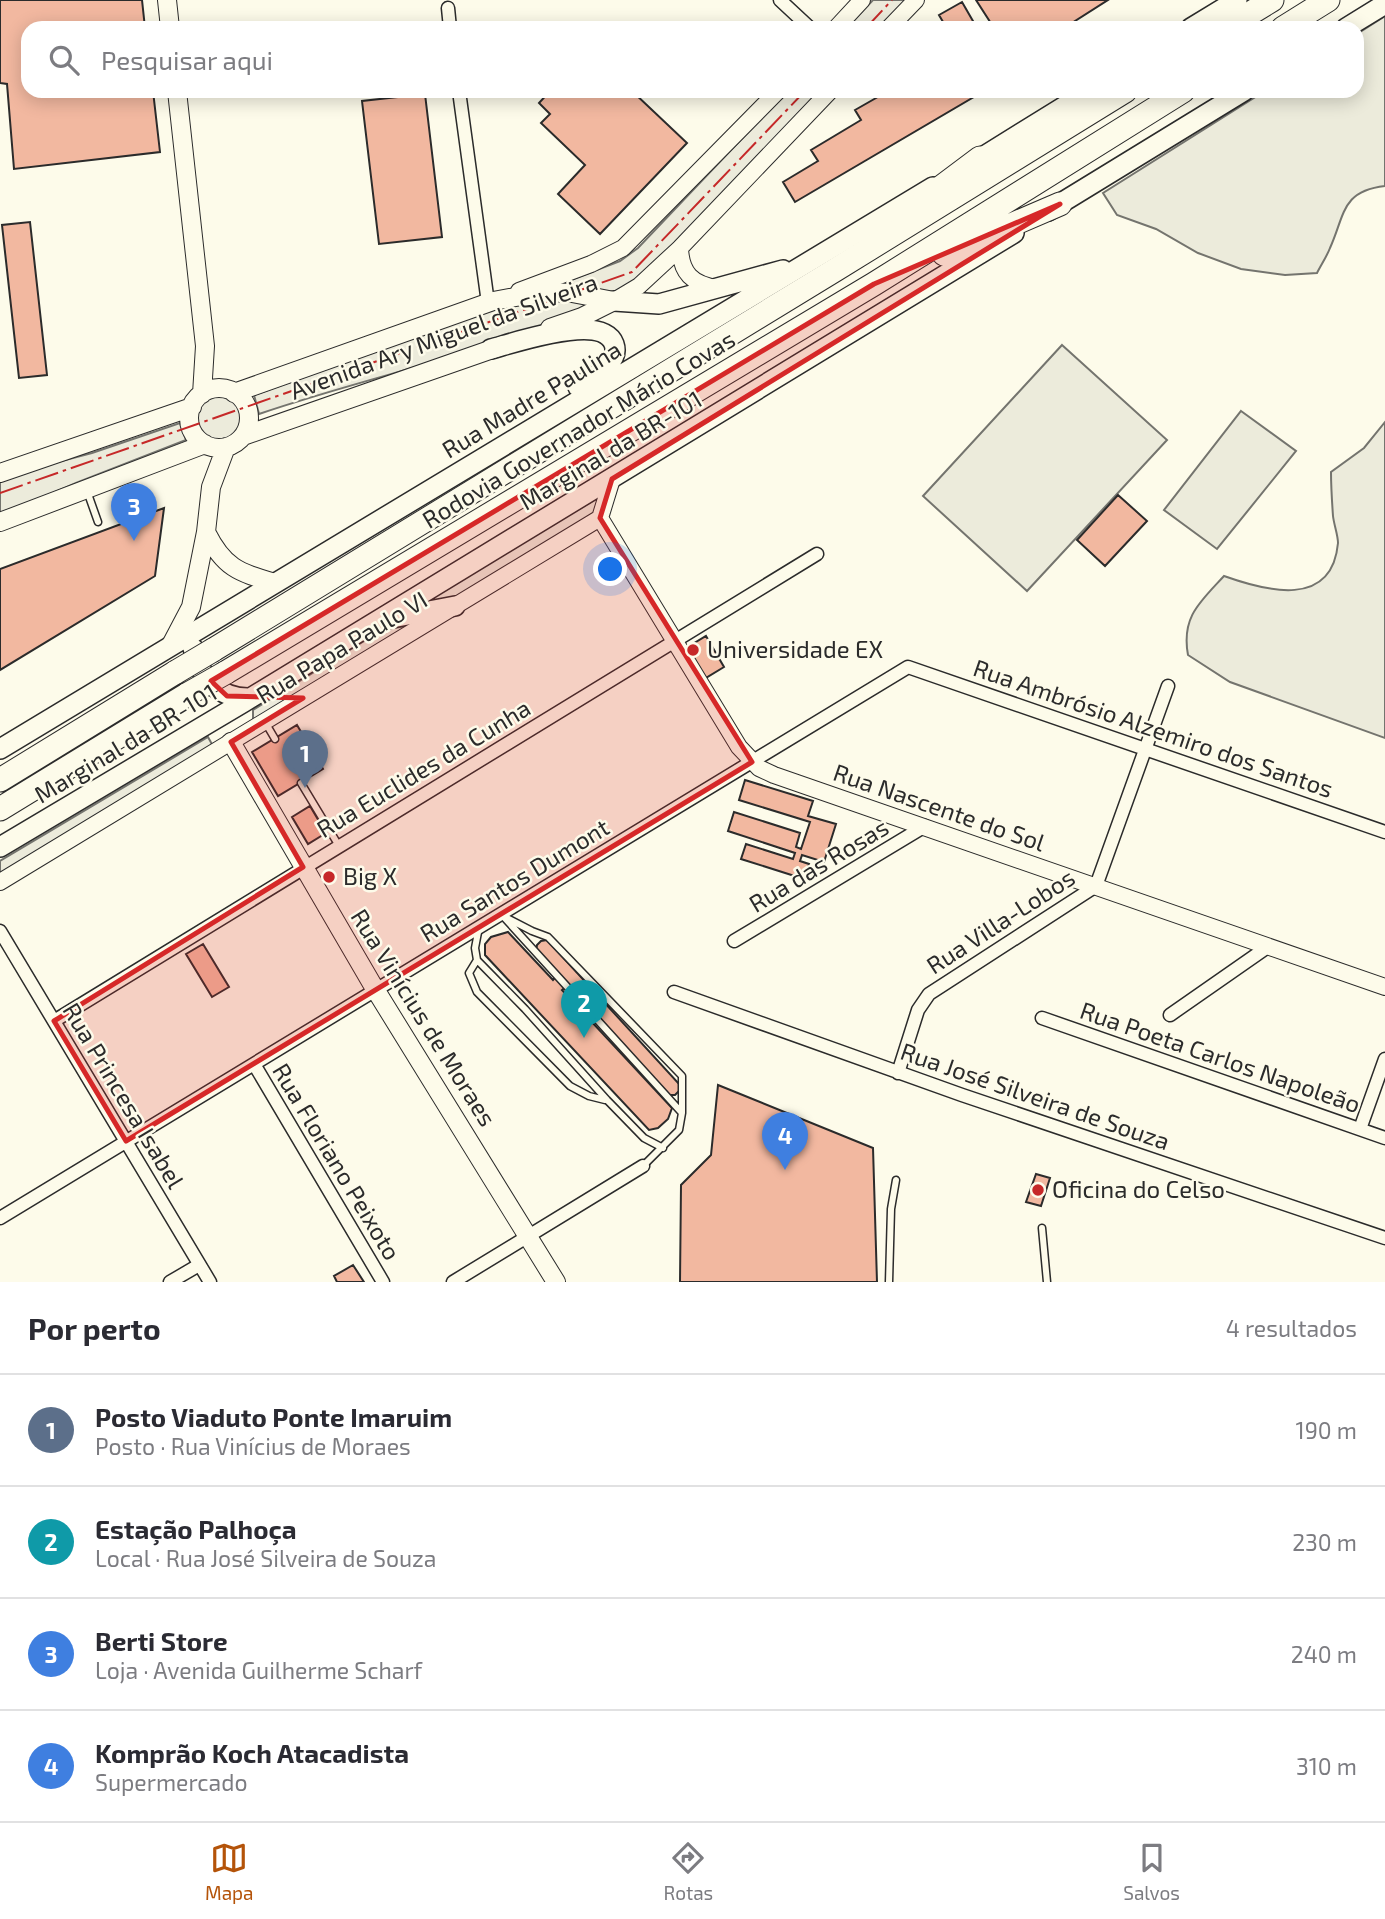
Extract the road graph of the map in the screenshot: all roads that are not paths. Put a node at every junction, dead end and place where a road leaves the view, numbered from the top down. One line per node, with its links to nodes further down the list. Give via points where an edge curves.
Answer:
1 (167, 0): 10 (main road)
2 (780, 0): 12 (street)
3 (862, 0): 13 (street)
4 (916, 0): 14 (street)
5 (1237, 0): 15 (main road)
6 (1272, 0): 16 (highway)
7 (1328, 0): 17 (highway)
8 (1385, 4): 18 (main road)
9 (448, 8): 11 (street)
10 (169, 21)
11 (449, 21)
12 (802, 21)
13 (842, 21)
14 (896, 21)
15 (1202, 21)
16 (1238, 21)
17 (1294, 21)
18 (1357, 21)
19 (178, 98): 36 (main road)
20 (460, 98): 34 (street)
21 (771, 98): 34 (street, Avenida Ary Miguel da Silveira, via 623,248)
22 (823, 98): 29 (street, Avenida Ary Miguel da Silveira)
23 (1078, 98): 27 (main road, Rua Madre Paulina)
24 (1114, 98): 31 (highway, Rodovia Governador Mário Covas)
25 (1171, 98): 32 (highway, Rodovia Governador Mário Covas)
26 (1233, 98): 28 (main road, Marginal da BR-101)
27 (980, 158): 30 (main road, Rua Madre Paulina); 31 (highway)
28 (1060, 204): 32 (highway); 44 (main road, Marginal da BR-101)
29 (680, 248): 33 (street, via 682,267 689,277 698,284); 35 (street, Avenida Ary Miguel da Silveira)
30 (813, 261): 33 (main road); 41 (main road, Rua Madre Paulina)
31 (835, 271): 67 (highway, Rodovia Governador Mário Covas, bridge)
32 (874, 284): 69 (highway, Rodovia Governador Mário Covas, bridge)
33 (723, 288): 35 (main road, via 659,304)
34 (490, 302): 35 (main road, via 544,292); 38 (main road, Avenida Ary Miguel da Silveira)
35 (614, 302): 37 (main road, Avenida Ary Miguel da Silveira)
36 (205, 346): 38 (main road); 39 (main road)
37 (491, 349): 40 (main road, Avenida Ary Miguel da Silveira); 41 (main road, via 583,329 608,336 614,343 615,354 605,369 523,426)
38 (230, 391): 39 (main road, via 218,388); 40 (main road, via 247,407)
39 (197, 400): 42 (main road, via 189,415 193,432); 43 (main road)
40 (243, 436): 42 (main road, via 233,444)
41 (513, 439): 51 (main road, Rua Madre Paulina)
42 (213, 445): 45 (main road); 49 (main road)
43 (0, 473)
44 (612, 479): 46 (street); 53 (main road, Marginal da BR-101)
45 (86, 489): 47 (main road); 48 (lane)
46 (600, 518): 52 (street, Rua Papa Paulo VI); 55 (street, Rua Nascente do Sol)
47 (0, 522)
48 (98, 522)
49 (206, 532): 51 (main road, via 226,563); 56 (main road, via 191,607)
50 (817, 554): 55 (street, Rua Euclides da Cunha)
51 (275, 583): 54 (main road, Rua Madre Paulina)
52 (455, 606): 53 (main road); 61 (street, Rua Papa Paulo VI)
53 (377, 621): 59 (main road, Marginal da BR-101)
54 (191, 633): 56 (main road, Rua Madre Paulina); 59 (main road, via 200,667 219,692)
55 (674, 641): 66 (street, Rua Nascente do Sol); 72 (street, Rua Euclides da Cunha)
56 (171, 645): 60 (main road, via 197,669); 64 (main road, Rua Madre Paulina)
57 (908, 667): 65 (street, Rua Ambrósio Alzemiro dos Santos); 66 (street, Rua Santos Dumont)
58 (1168, 686): 65 (street, Rua Villa-Lobos)
59 (250, 698): 60 (main road, Marginal da BR-101)
60 (215, 720): 73 (main road, Marginal da BR-101)
61 (264, 721): 62 (lane); 63 (street, Rua Papa Paulo VI)
62 (275, 739)
63 (231, 742): 74 (main road, Rua Vinícius de Moraes); 75 (street, Rua Papa Paulo VI)
64 (0, 749)
65 (1146, 749): 71 (street, Rua Ambrósio Alzemiro dos Santos); 76 (street, Rua Villa-Lobos)
66 (752, 761): 70 (street, Rua Nascente do Sol, via 774,775); 77 (street, Rua Santos Dumont)
67 (0, 780)
68 (301, 783): 72 (lane)
69 (0, 809)
70 (925, 826): 76 (street, Rua Nascente do Sol); 80 (street, Rua das Rosas)
71 (1385, 832)
72 (339, 846): 74 (street, Rua Euclides da Cunha)
73 (0, 848)
74 (303, 867): 84 (main road, Rua Vinícius de Moraes); 88 (street, Rua Euclides da Cunha)
75 (0, 881)
76 (1096, 886): 81 (street, Rua Nascente do Sol); 91 (street, Rua Villa-Lobos, via 929,994 918,1010)
77 (500, 914): 78 (street, Rua Santos Dumont); 93 (lane); 93 (lane, via 548,937 682,1076)
78 (479, 927): 82 (lane); 84 (street, Rua Santos Dumont)
79 (0, 931): 88 (street, Rua Princesa Isabel)
80 (734, 941)
81 (1269, 946): 83 (street, Rua Nascente do Sol); 86 (street)
82 (477, 960): 92 (lane); 92 (lane, via 469,973 477,992 569,1086)
83 (1385, 987)
84 (375, 989): 90 (street, Rua Santos Dumont); 102 (main road, Rua Vinícius de Moraes)
85 (674, 992): 91 (street, Rua José Silveira de Souza)
86 (1170, 1015)
87 (1042, 1018): 94 (street, Rua Poeta Carlos Napoleão)
88 (54, 1021): 96 (street, Rua Princesa Isabel)
89 (1385, 1059): 94 (street)
90 (254, 1064): 96 (street, Rua Santos Dumont); 107 (street, Rua Floriano Peixoto)
91 (898, 1073): 103 (street, Rua José Silveira de Souza)
92 (607, 1100): 97 (lane, via 643,1138)
93 (682, 1113): 97 (lane, via 679,1130)
94 (1360, 1129): 95 (street, Rua Poeta Carlos Napoleão)
95 (1385, 1138)
96 (126, 1142): 100 (street, Rua Santos Dumont); 104 (street, Rua Princesa Isabel)
97 (663, 1148): 98 (lane)
98 (643, 1166): 102 (street)
99 (896, 1180): 110 (lane)
100 (1, 1216)
101 (1042, 1228): 111 (lane)
102 (529, 1236): 108 (street); 109 (main road, Rua Vinícius de Moraes)
103 (1385, 1238)
104 (199, 1265): 105 (street); 106 (street, Rua Princesa Isabel)
105 (170, 1282)
106 (210, 1282)
107 (383, 1282)
108 (453, 1282)
109 (556, 1282)
110 (889, 1282)
111 (1047, 1282)

